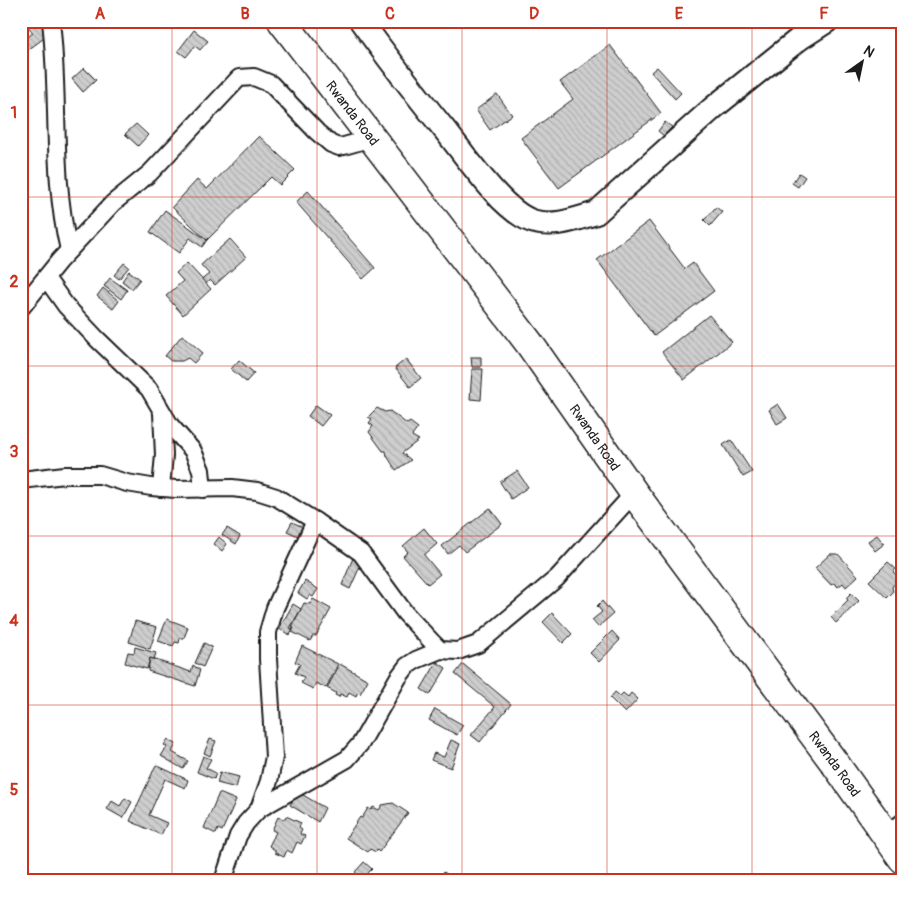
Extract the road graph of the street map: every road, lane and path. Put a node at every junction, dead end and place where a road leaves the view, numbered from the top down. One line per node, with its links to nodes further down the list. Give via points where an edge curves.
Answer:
1 (51, 21): 6 (street, via 57,173)
2 (282, 21): 5 (highway, Rwanda Road)
3 (361, 21): 4 (street, via 494,192 519,214 550,224 596,213 713,108 799,39)
4 (826, 22)
5 (372, 138): 6 (street, via 339,147 332,144 271,84 254,77 239,78 150,173 112,204); 13 (highway, Rwanda Road, via 529,343)
6 (69, 250): 7 (street)
7 (46, 278): 8 (street); 9 (street, via 72,312 149,389)
8 (21, 308)
9 (162, 410): 11 (street, via 164,455); 12 (street, via 177,434 193,451 201,470)
10 (21, 480): 11 (street, via 100,475)
11 (161, 488): 12 (street)
12 (203, 488): 14 (street, via 257,491 276,497)
13 (634, 494): 15 (street, via 556,578 478,644 458,651); 17 (highway, Rwanda Road)
14 (315, 521): 15 (street, via 361,553 405,612); 16 (street, via 275,608 268,632 274,757 270,781)
15 (440, 650): 16 (street, via 407,666 376,720 347,759)
16 (259, 809): 19 (street, via 238,836)
17 (894, 829): 18 (highway, Rwanda Road)
18 (903, 859)
19 (223, 881)

